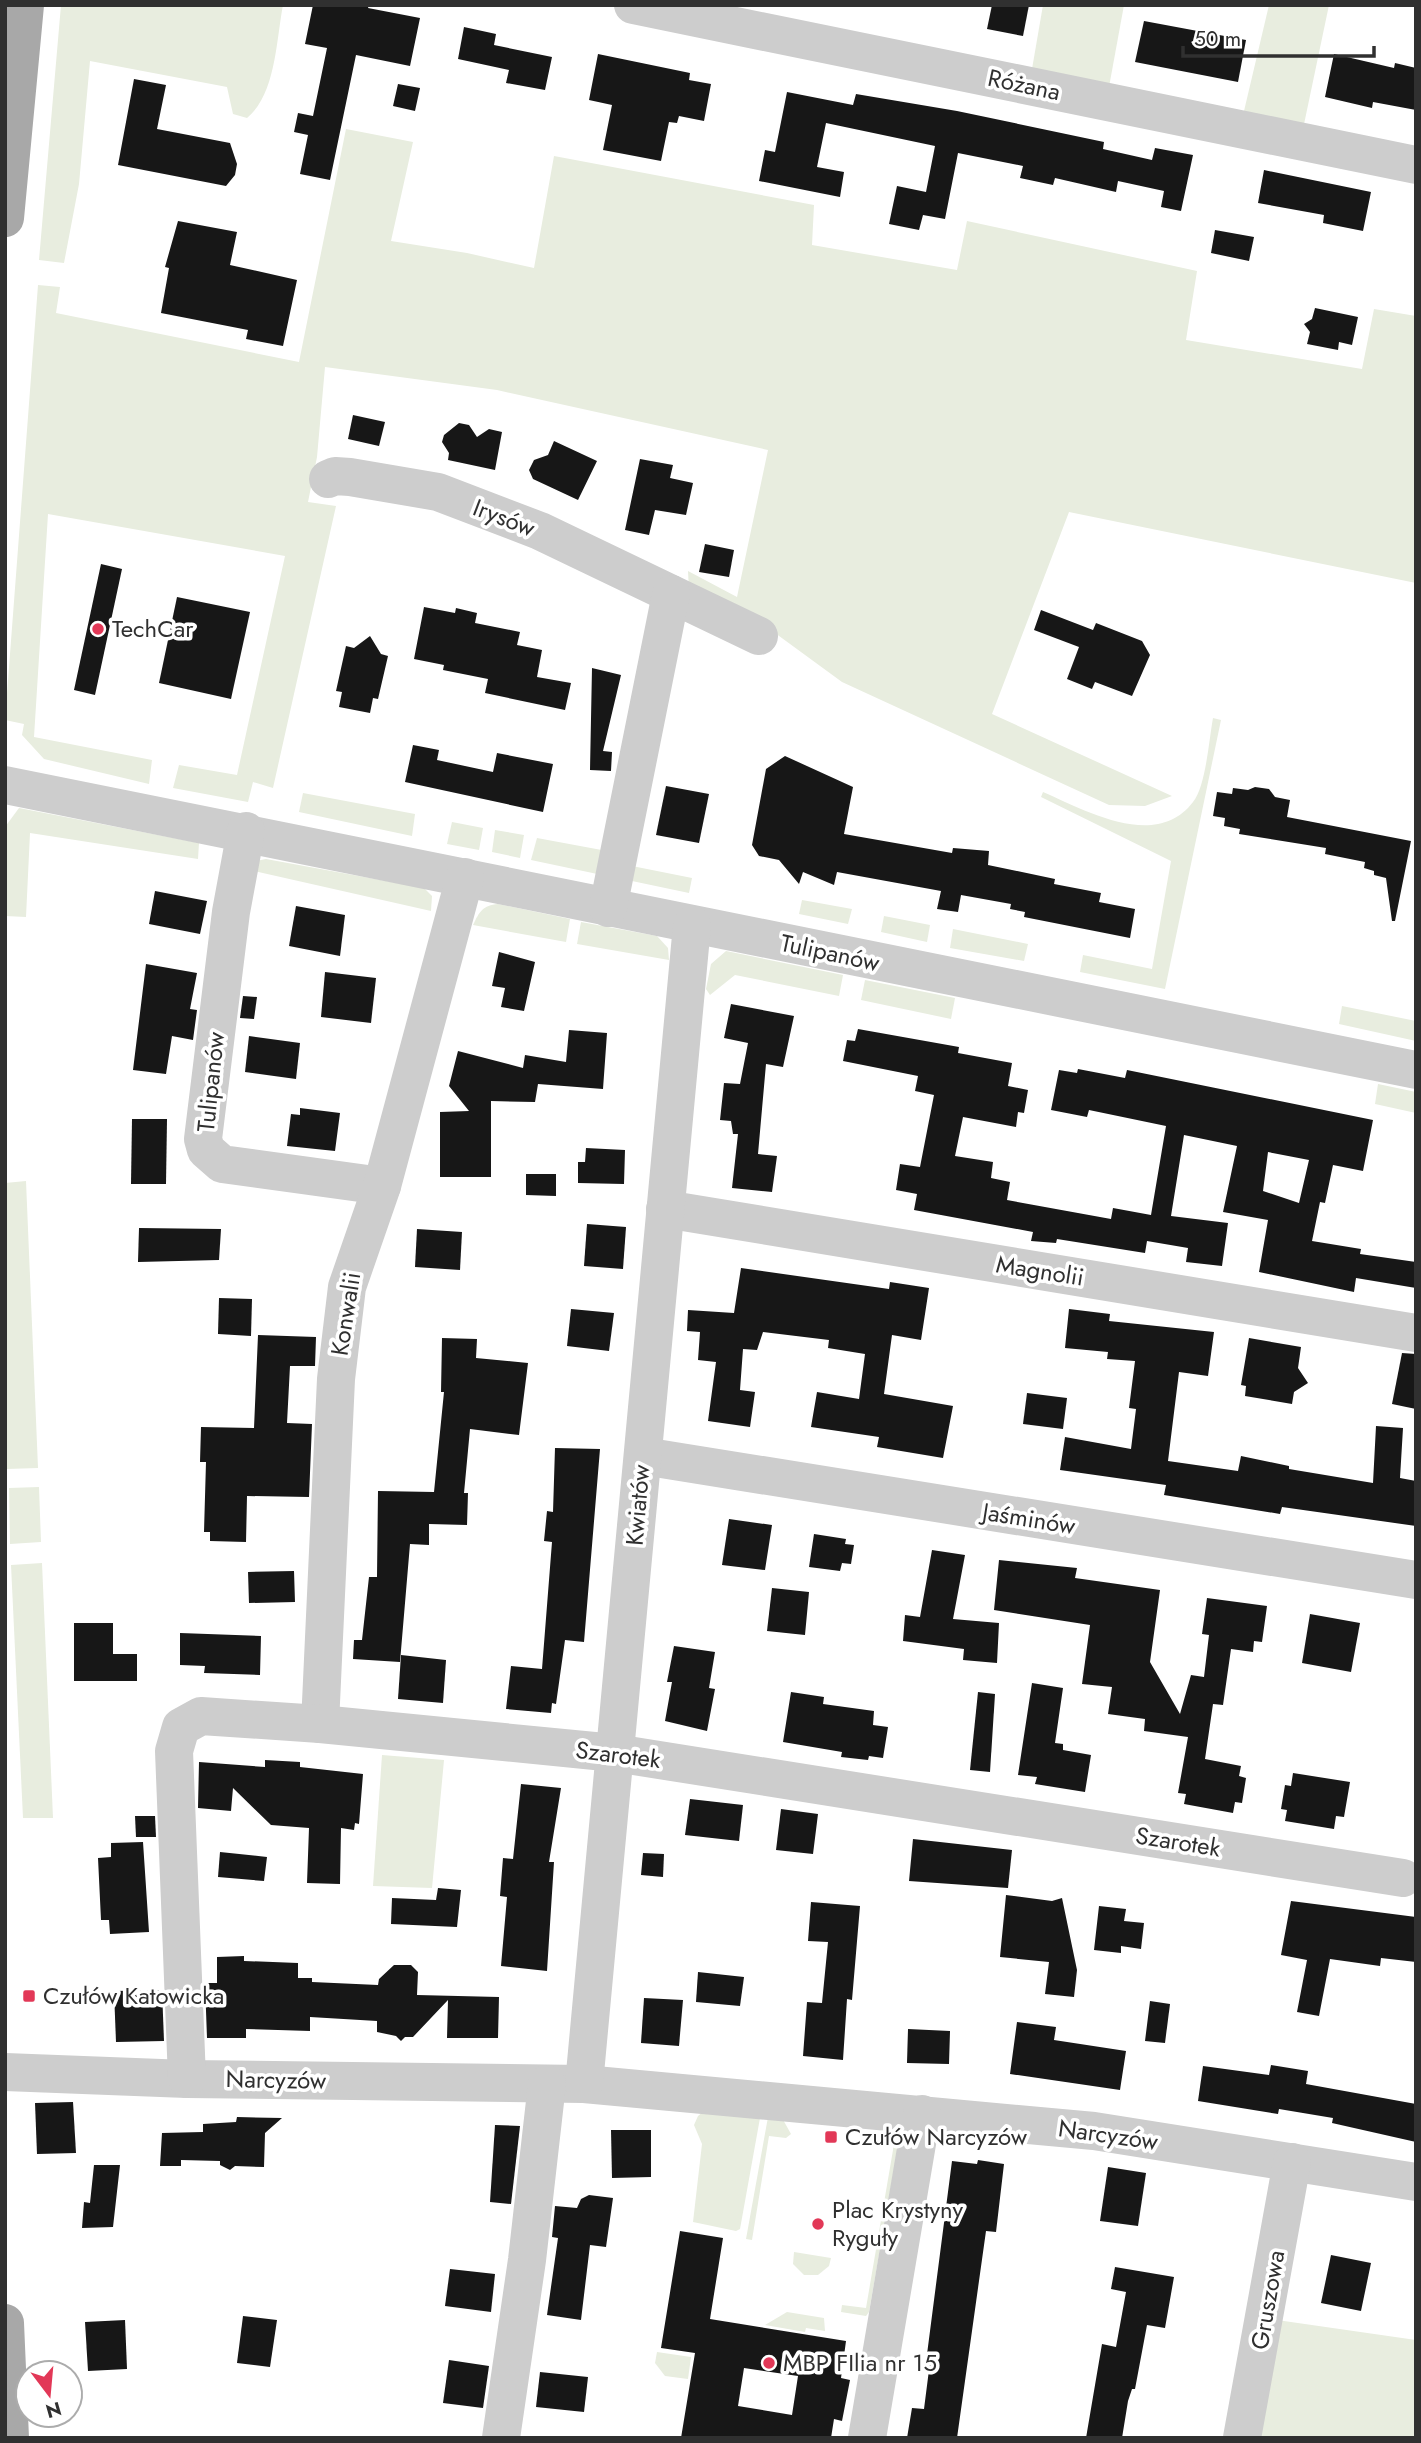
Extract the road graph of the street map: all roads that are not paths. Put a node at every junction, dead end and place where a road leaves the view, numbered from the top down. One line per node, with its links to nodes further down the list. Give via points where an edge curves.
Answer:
1 (25, 5): 4 (main road)
2 (633, 5): 3 (street, Różana)
3 (1416, 164)
4 (5, 218)
5 (328, 479): 6 (street, Irysów, via 351,477 438,492 540,531)
6 (671, 594): 7 (street, Irysów); 11 (street)
7 (759, 636)
8 (5, 785): 9 (street, Tulipanów)
9 (246, 831): 10 (street, Tulipanów); 14 (street, Tulipanów, via 203,1139 206,1150 222,1164)
10 (465, 877): 11 (street, Tulipanów); 14 (street, Konwalii)
11 (608, 908): 12 (street, Tulipanów)
12 (692, 925): 13 (street, Tulipanów); 15 (street, Kwiatów)
13 (1416, 1070)
14 (382, 1186): 19 (street, Konwalii, via 346,1287 336,1379)
15 (665, 1209): 16 (street, Magnolii); 17 (street, Kwiatów)
16 (1416, 1333)
17 (643, 1456): 18 (street, Jaśminów); 20 (street, Kwiatów)
18 (1416, 1580)
19 (320, 1724): 20 (street, Szarotek); 23 (street, Szarotek, via 201,1716 181,1727 176,1738)
20 (615, 1753): 21 (street, Szarotek); 24 (street, Kwiatów)
21 (1404, 1878)
22 (5, 2072): 23 (street, Narcyzów)
23 (187, 2079): 24 (street, Narcyzów)
24 (566, 2084): 25 (street, Narcyzów); 30 (street, via 527,2260)
25 (922, 2115): 26 (street, Narcyzów, via 1094,2131); 31 (street)
26 (1292, 2162): 27 (street, Narcyzów); 32 (street, Gruszowa)
27 (1416, 2182)
28 (5, 2323): 29 (main road)
29 (10, 2438)
30 (501, 2438)
31 (867, 2438)
32 (1242, 2438)

